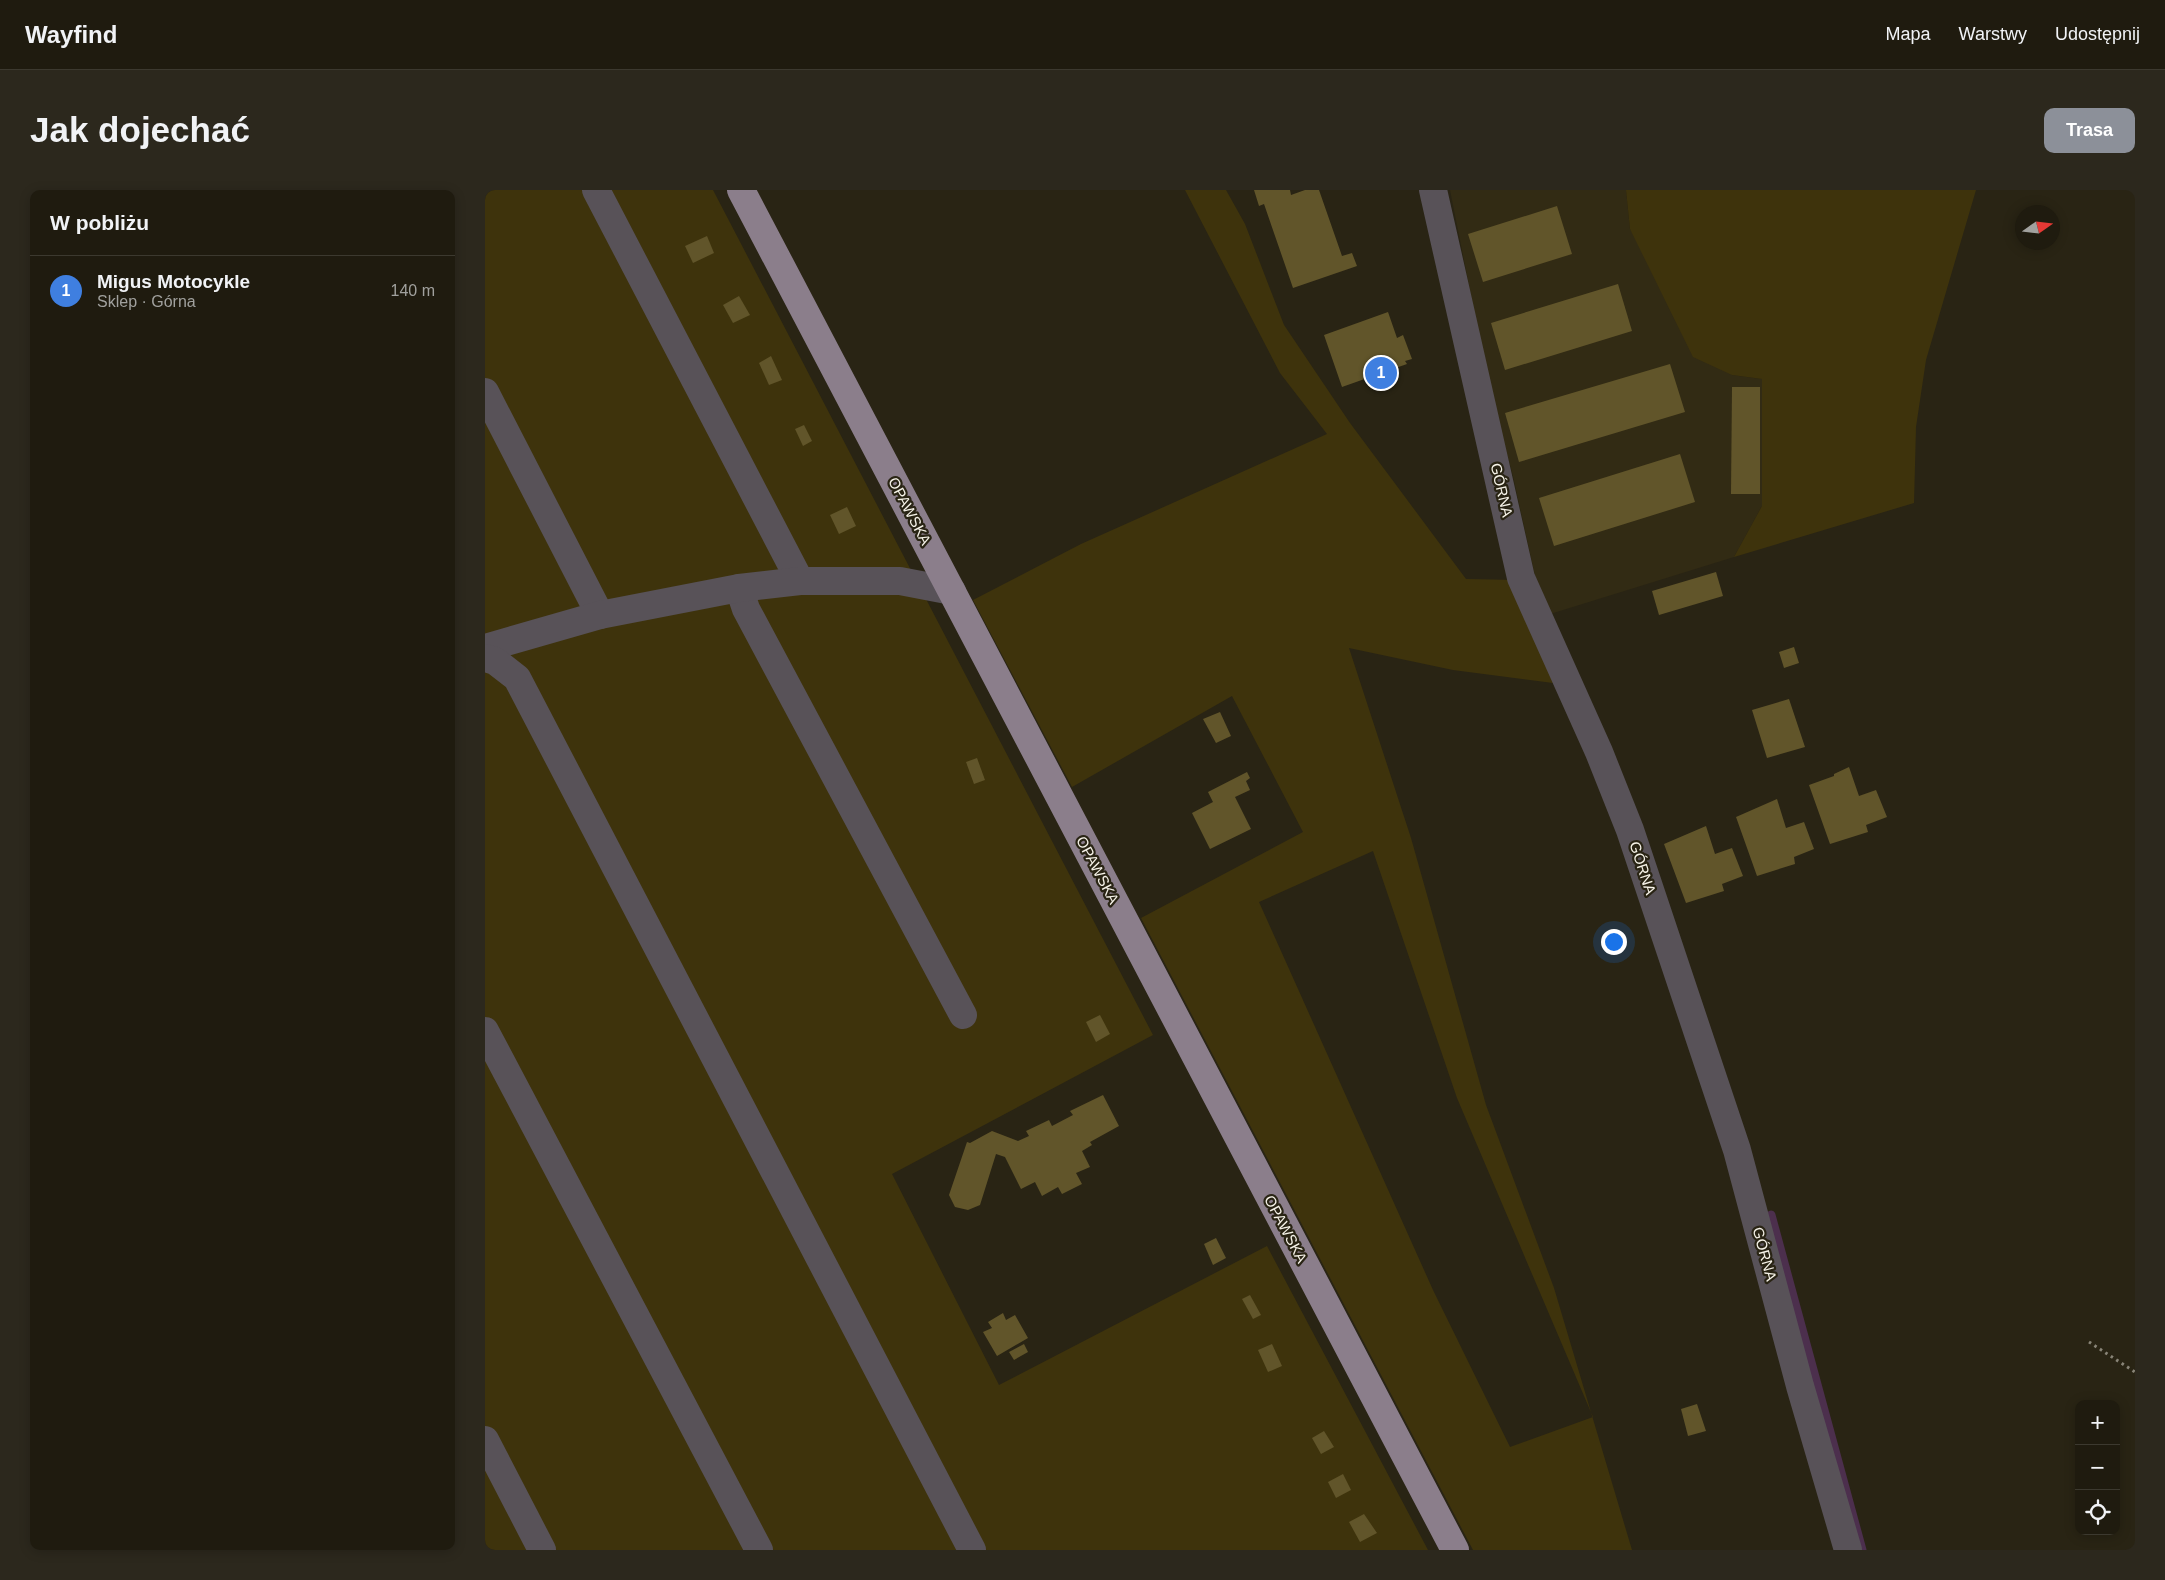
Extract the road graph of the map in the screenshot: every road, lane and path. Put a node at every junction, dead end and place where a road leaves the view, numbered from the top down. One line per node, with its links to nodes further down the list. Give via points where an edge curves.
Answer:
1 (596, 190): 5 (street)
2 (741, 190): 7 (main road, OPAWSKA)
3 (1433, 190): 19 (street, GÓRNA, via 1521,578 1599,752 1630,830 1737,1150)
4 (485, 392): 8 (street)
5 (800, 580): 6 (street); 7 (street, via 900,581)
6 (739, 588): 8 (street); 10 (street, via 746,609)
7 (951, 591): 18 (main road, OPAWSKA)
8 (600, 615): 9 (street)
9 (485, 649): 17 (street, via 517,678)
10 (963, 1015)
11 (485, 1031): 16 (street)
12 (2089, 1342): 13 (path)
13 (2135, 1372)
14 (485, 1440): 15 (street)
15 (542, 1550)
16 (759, 1550)
17 (972, 1550)
18 (1455, 1550)
19 (1848, 1550)

